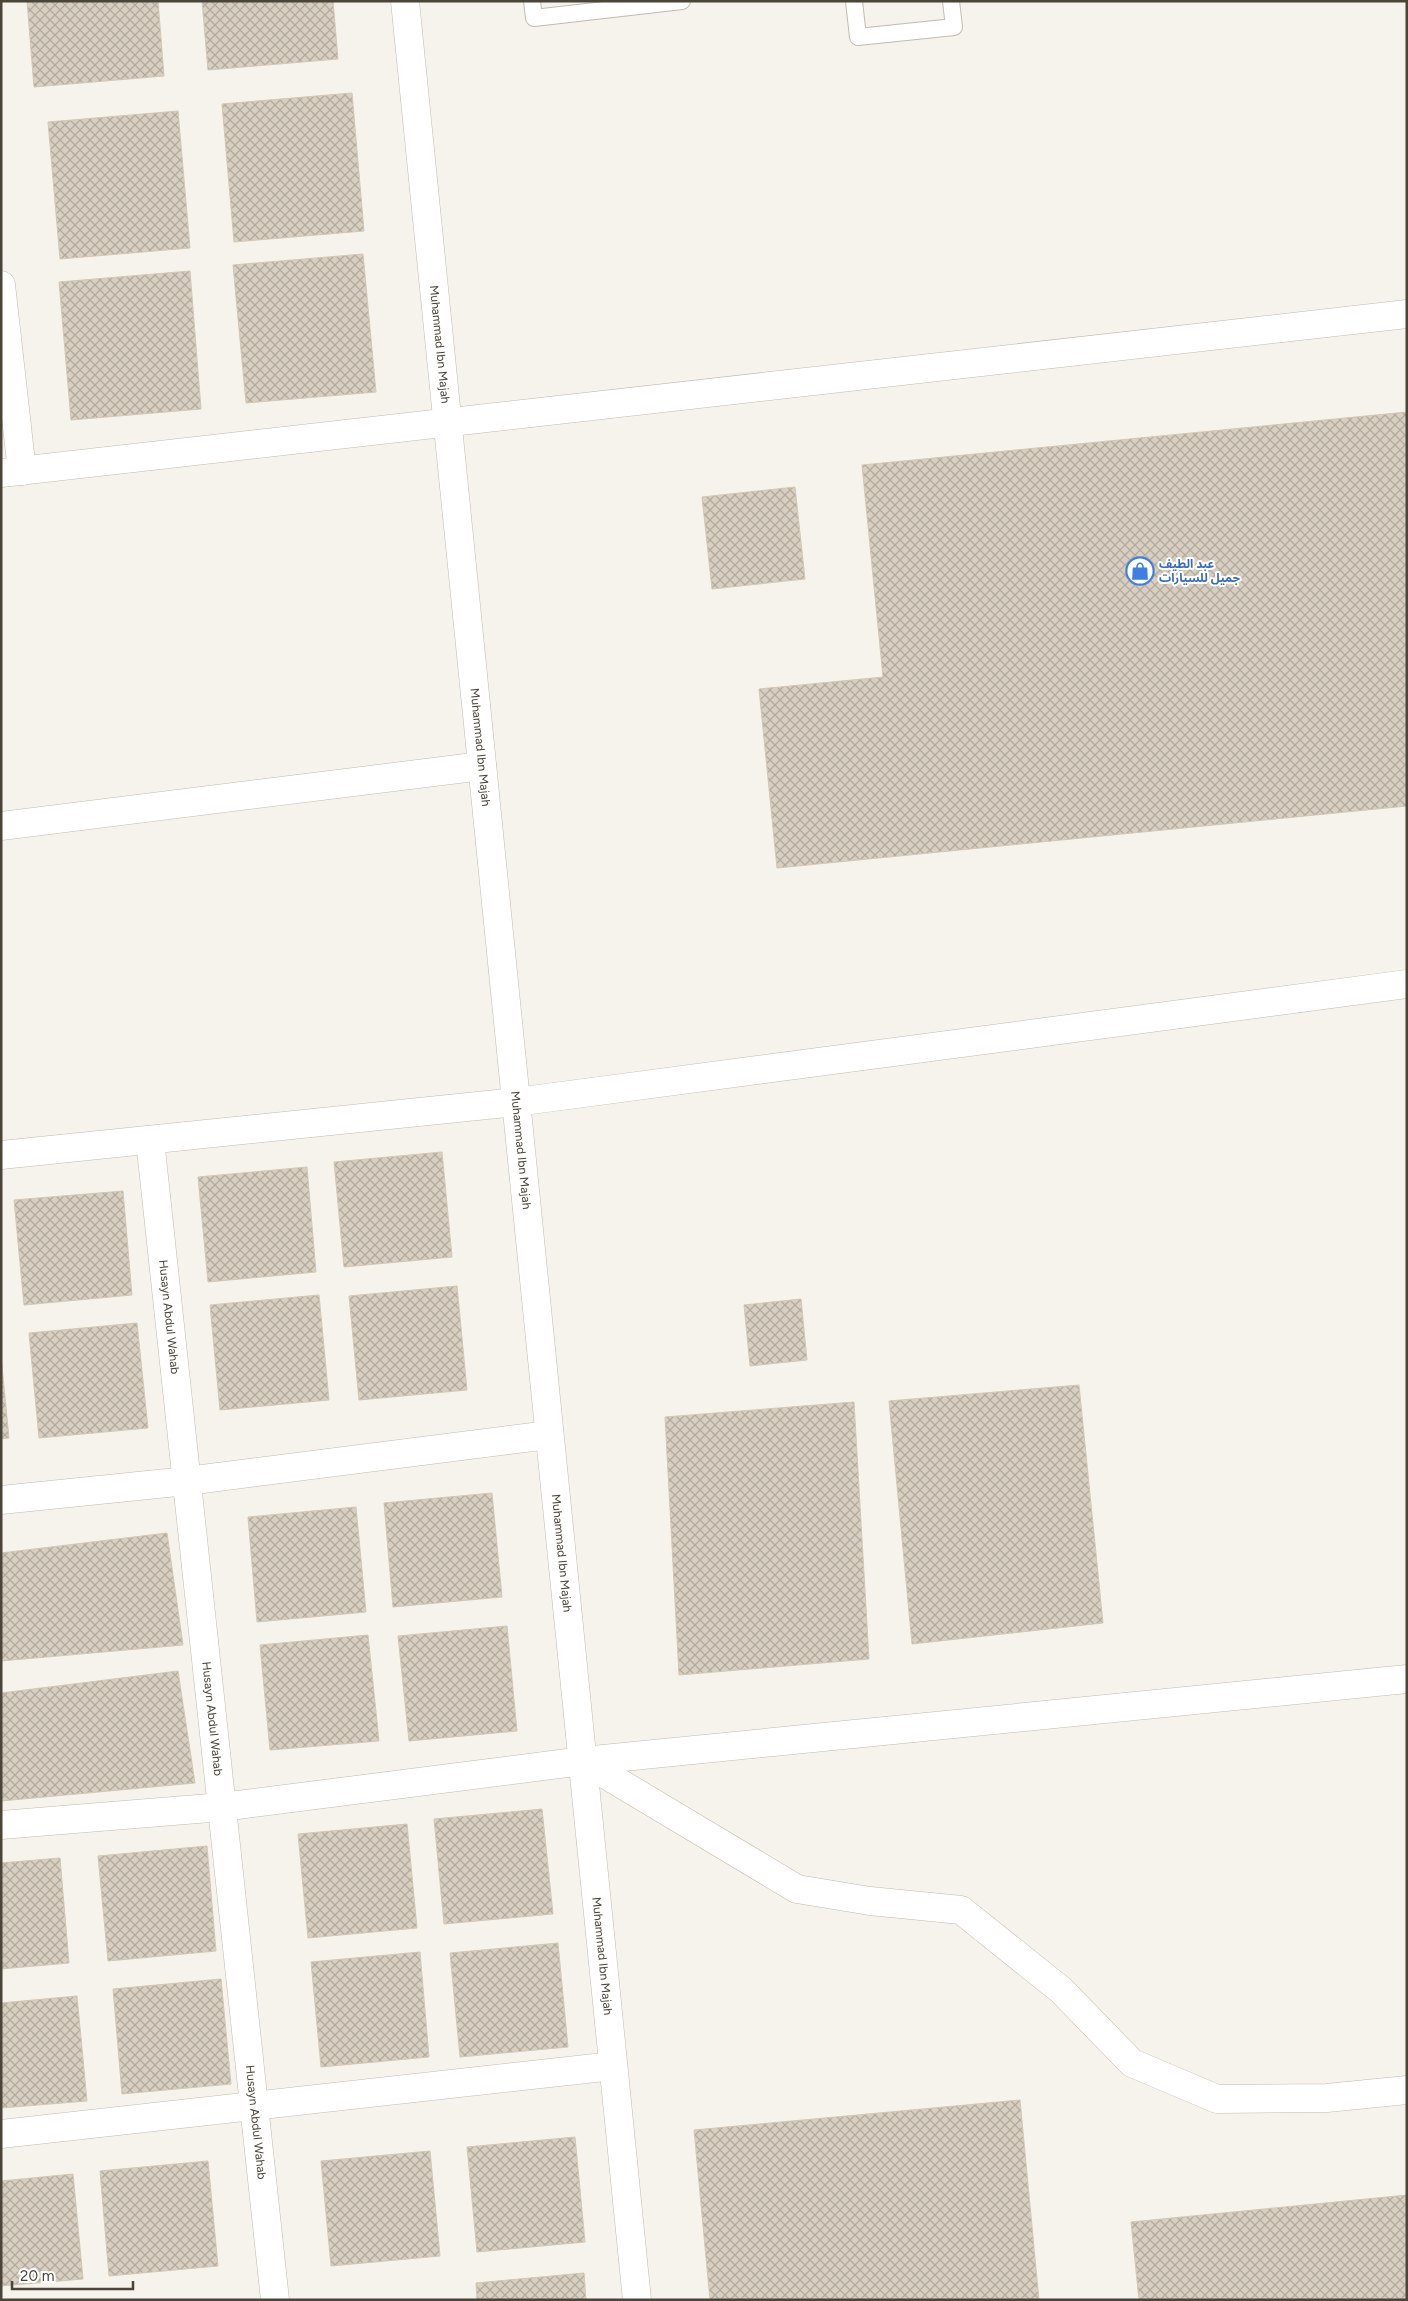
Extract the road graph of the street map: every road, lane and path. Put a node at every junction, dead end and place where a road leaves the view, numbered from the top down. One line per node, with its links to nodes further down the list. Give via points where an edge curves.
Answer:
1 (405, 1): 8 (street, Muhammad Ibn Majah)
2 (532, 1): 3 (lane, via 534,18)
3 (682, 1)
4 (854, 1): 5 (lane, via 858,37 954,27)
5 (951, 1)
6 (1, 284): 9 (street)
7 (1407, 314): 8 (street)
8 (448, 423): 9 (street); 10 (street, Muhammad Ibn Majah)
9 (12, 472)
10 (482, 766): 11 (street); 13 (street, Muhammad Ibn Majah)
11 (1, 826)
12 (1407, 984): 13 (street)
13 (516, 1102): 14 (street); 16 (street, Muhammad Ibn Majah)
14 (150, 1140): 15 (street); 17 (street, Husayn Abdul Wahab)
15 (1, 1155)
16 (549, 1435): 17 (street); 20 (street, Muhammad Ibn Majah)
17 (186, 1482): 18 (street); 21 (street, Husayn Abdul Wahab)
18 (1, 1500)
19 (1407, 1679): 20 (street)
20 (583, 1761): 21 (street); 23 (street, Muhammad Ibn Majah); 24 (street, via 797,1889 870,1901 961,1910 1061,1990 1132,2063 1217,2098 1327,2098)
21 (222, 1807): 22 (street); 25 (street, Husayn Abdul Wahab)
22 (1, 1825)
23 (613, 2066): 25 (street); 28 (street, Muhammad Ibn Majah)
24 (1407, 2090)
25 (254, 2106): 26 (street); 27 (street, Husayn Abdul Wahab)
26 (1, 2134)
27 (275, 2300)
28 (637, 2300)

